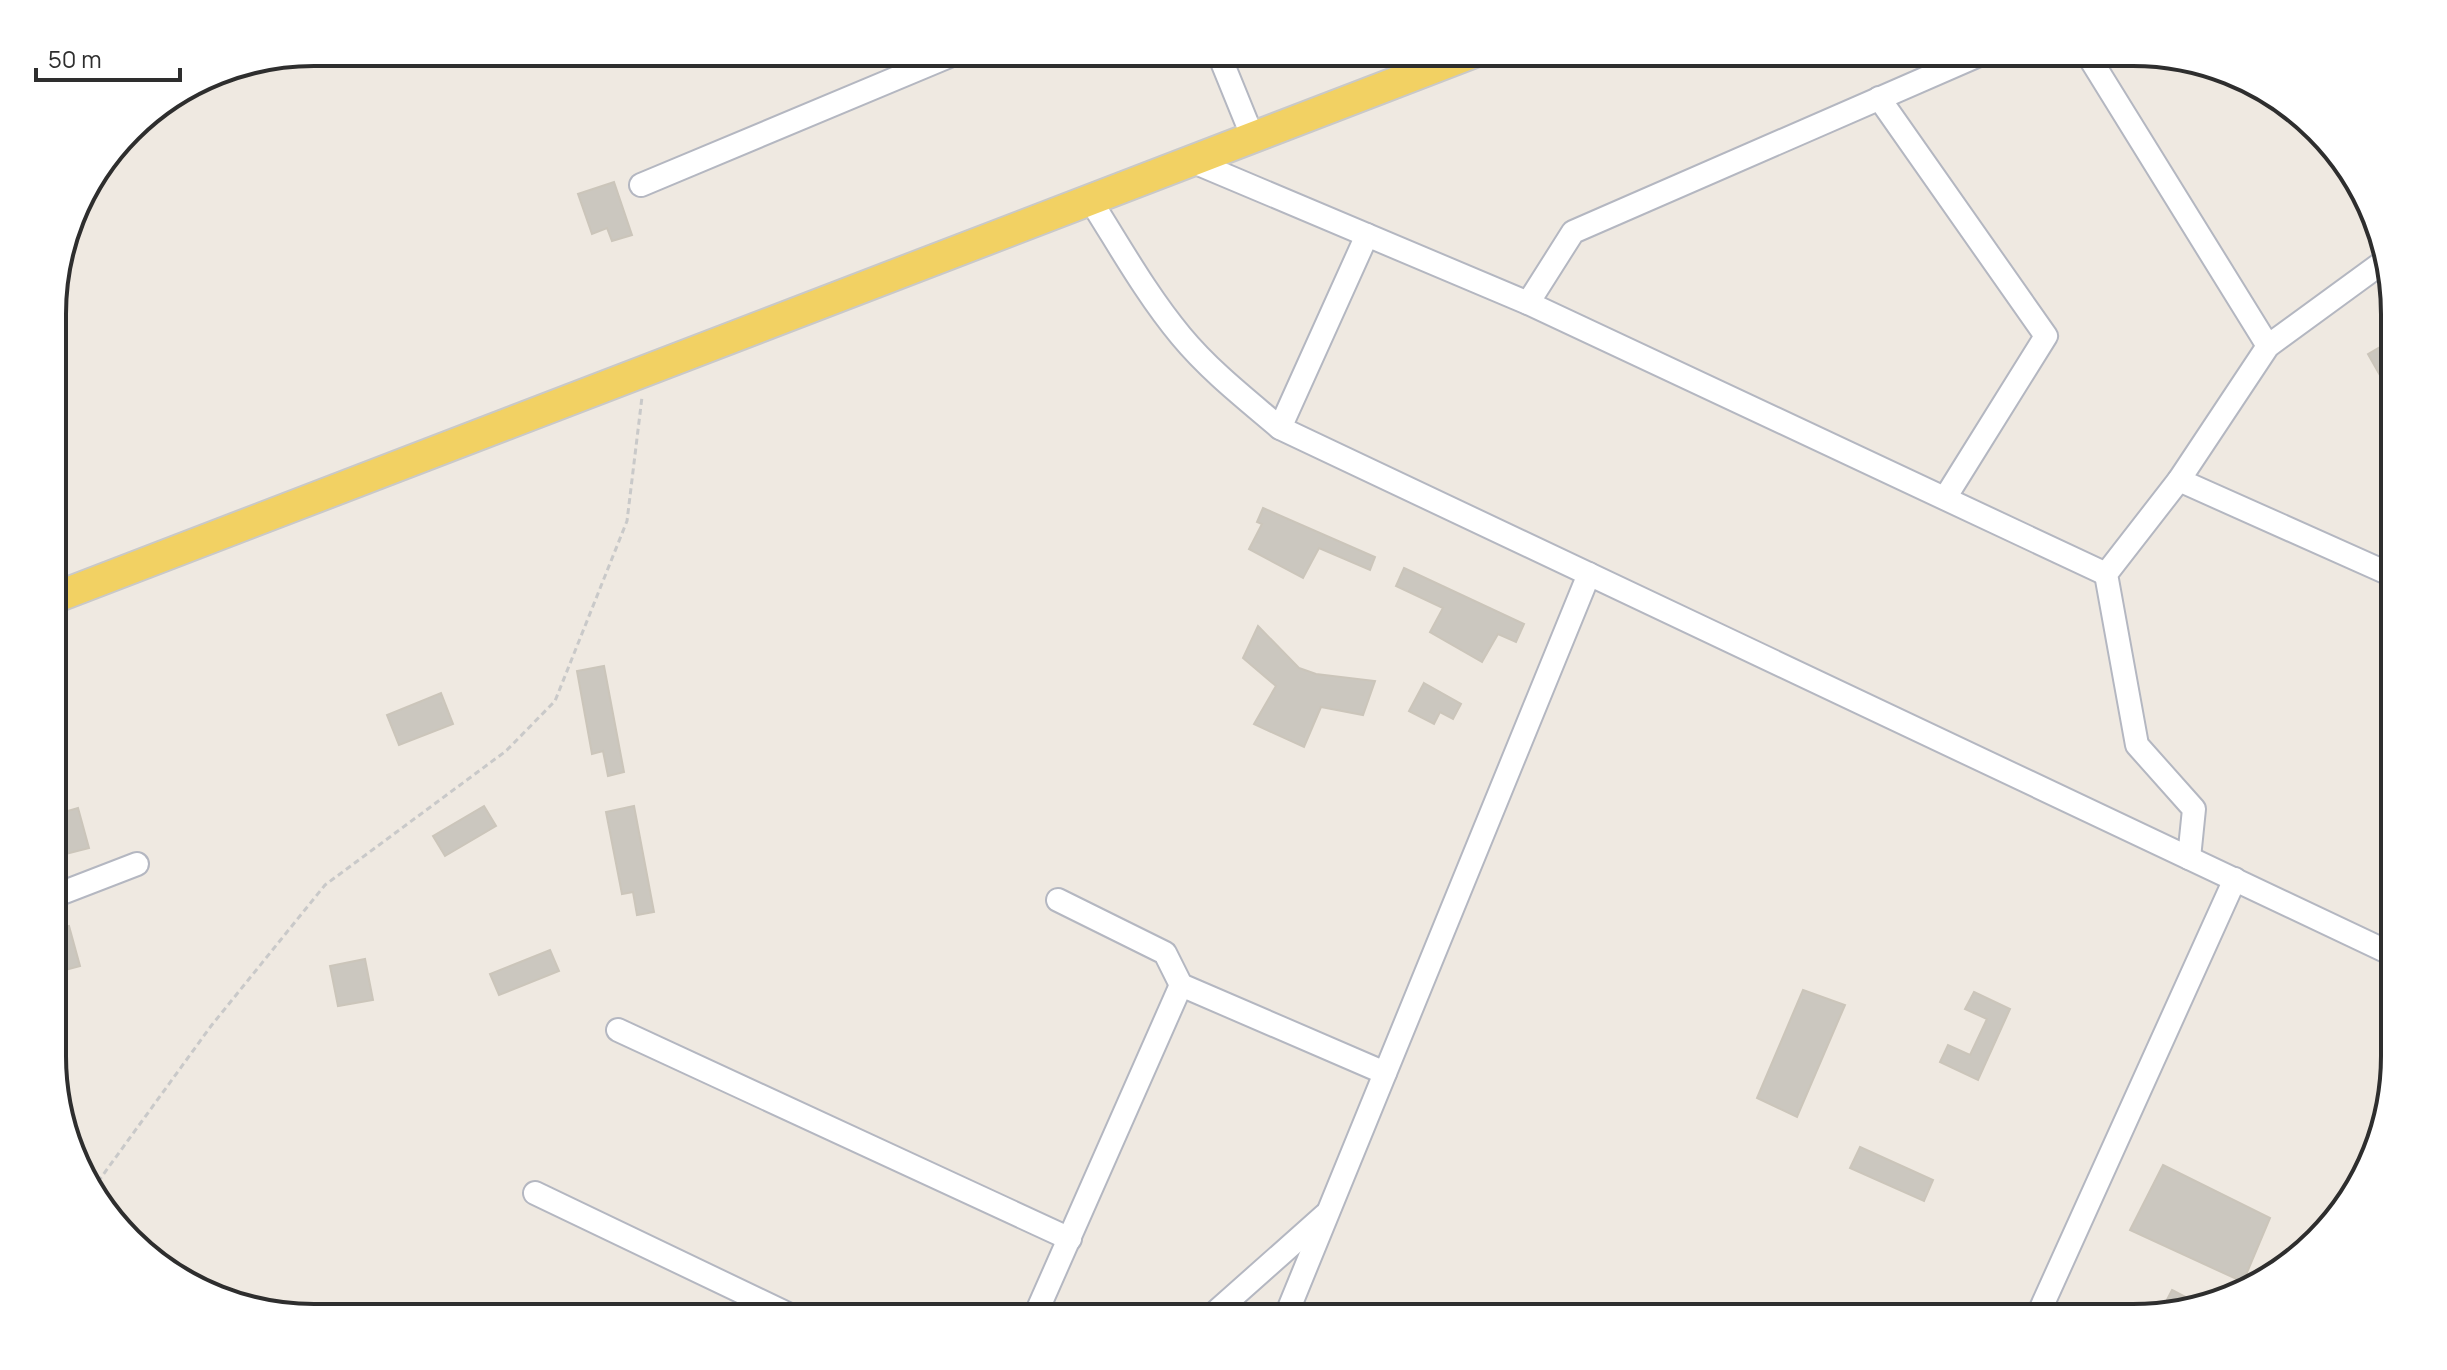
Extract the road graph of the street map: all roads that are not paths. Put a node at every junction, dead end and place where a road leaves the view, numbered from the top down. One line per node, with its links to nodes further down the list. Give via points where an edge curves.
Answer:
1 (1224, 66): 7 (street)
2 (1438, 66): 7 (main road)
3 (1953, 66): 6 (street)
4 (2095, 66): 14 (street)
5 (924, 67): 9 (street)
6 (1879, 98): 13 (street, via 1573,232); 17 (street, via 2046,336)
7 (1253, 138): 8 (main road)
8 (1189, 160): 10 (main road); 11 (street)
9 (641, 185)
10 (1089, 198): 15 (street, via 1182,337); 21 (main road)
11 (1367, 235): 13 (street); 15 (street)
12 (2376, 267): 14 (street)
13 (1528, 303): 17 (street)
14 (2268, 346): 16 (street)
15 (1280, 428): 19 (street)
16 (2179, 480): 18 (street); 20 (street)
17 (1945, 498): 20 (street)
18 (2380, 570)
19 (1589, 574): 22 (street); 30 (street)
20 (2106, 574): 22 (street, via 2137,745 2194,809)
21 (66, 593)
22 (2189, 858): 24 (street)
23 (137, 864): 25 (street)
24 (2235, 879): 27 (street); 35 (street)
25 (66, 891)
26 (1058, 900): 28 (street, via 1165,953)
27 (2380, 948)
28 (1181, 985): 30 (street); 33 (street)
29 (618, 1030): 33 (street)
30 (1385, 1073): 32 (street)
31 (535, 1193): 36 (street)
32 (1328, 1213): 34 (street); 38 (street)
33 (1070, 1239): 37 (street)
34 (1291, 1303)
35 (2043, 1303)
36 (766, 1304)
37 (1041, 1304)
38 (1225, 1304)

